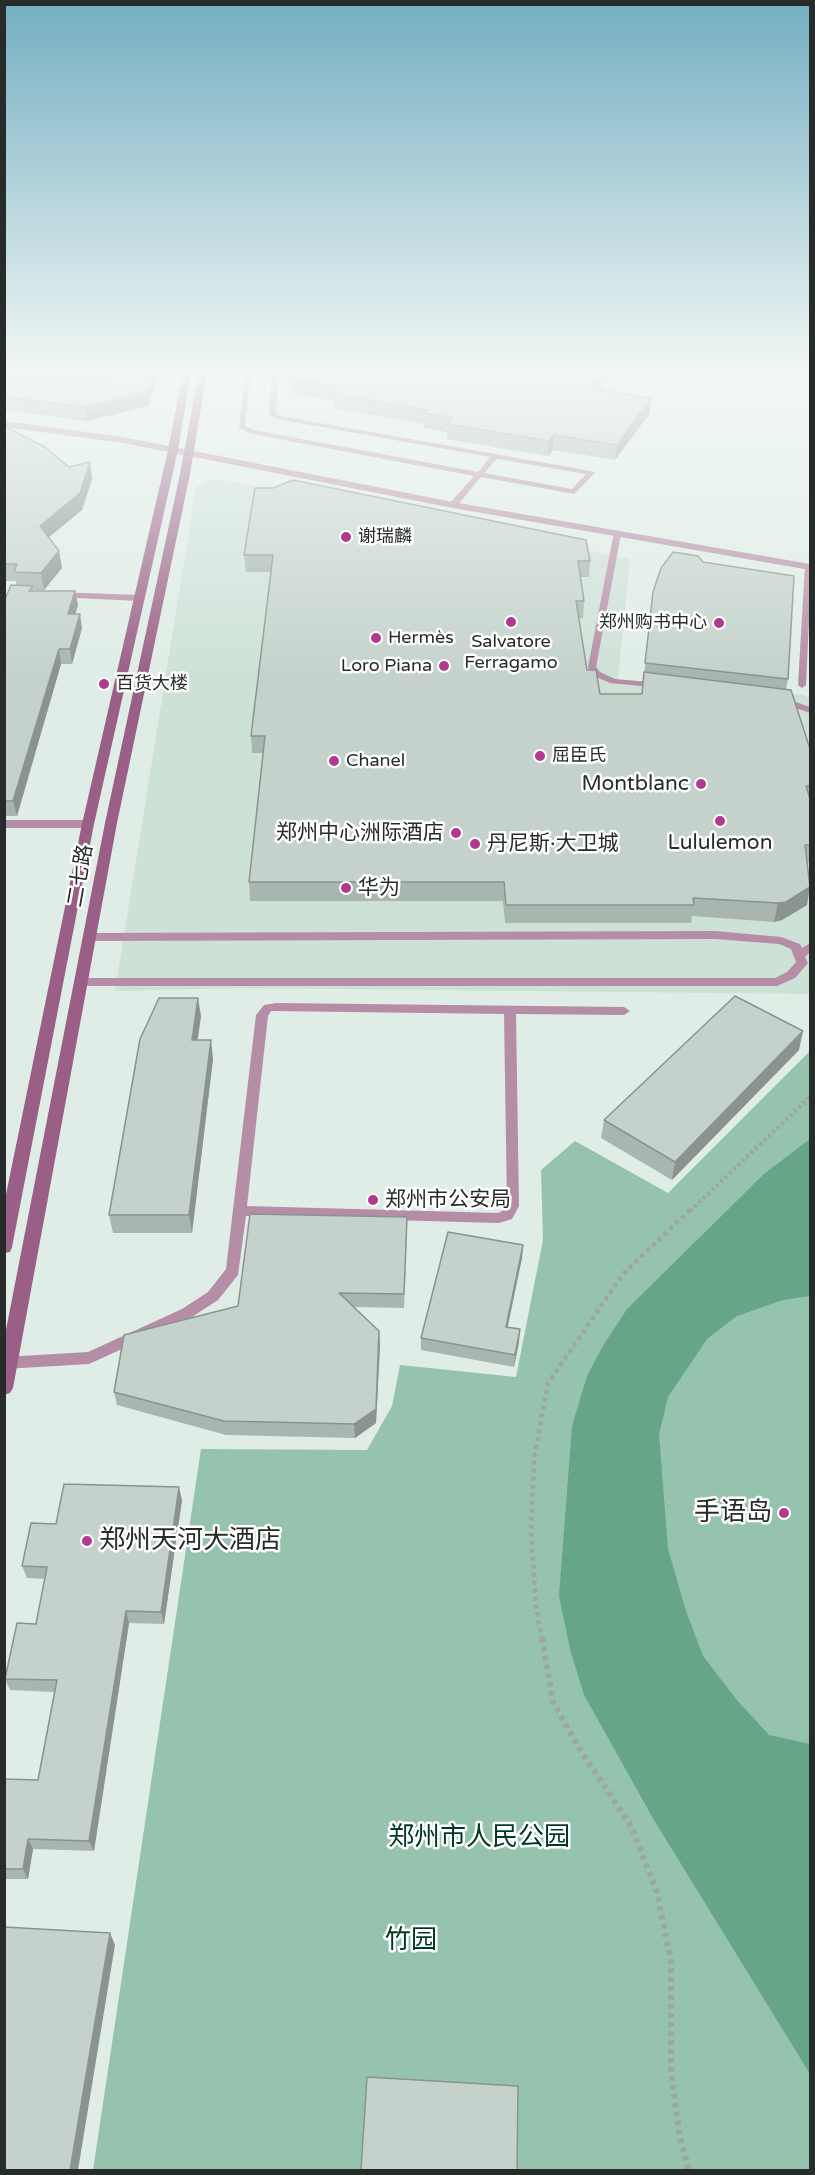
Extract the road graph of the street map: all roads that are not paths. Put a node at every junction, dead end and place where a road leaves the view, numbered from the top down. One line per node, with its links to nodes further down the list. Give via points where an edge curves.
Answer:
1 (168, 474): 10 (main road, 二七路)
2 (185, 474): 17 (main road, 二七路)
3 (293, 474): 6 (street)
4 (480, 474): 5 (lane, via 574,492); 6 (lane)
5 (591, 474)
6 (453, 505): 7 (street)
7 (617, 534): 8 (street); 12 (lane, via 592,667 612,681)
8 (809, 567): 11 (lane)
9 (50, 595): 10 (street)
10 (140, 598): 16 (main road, 二七路)
11 (802, 686)
12 (672, 688)
13 (767, 699): 14 (lane, via 791,702)
14 (810, 710)
15 (4, 824): 16 (street)
16 (88, 824): 24 (main road, 二七路)
17 (90, 937): 19 (lane, via 715,935 781,941 795,947); 20 (main road, 二七路)
18 (810, 946): 19 (lane)
19 (801, 955): 20 (lane, via 802,963 777,982)
20 (82, 982): 25 (main road, 二七路)
21 (510, 1009): 22 (lane); 23 (lane, via 268,1008 262,1015); 23 (lane, via 513,1206 507,1215 499,1218)
22 (624, 1011)
23 (240, 1211): 25 (lane, via 233,1271 213,1296 187,1313 88,1358)
24 (4, 1247)
25 (7, 1363): 26 (main road, 二七路)
26 (4, 1388)

